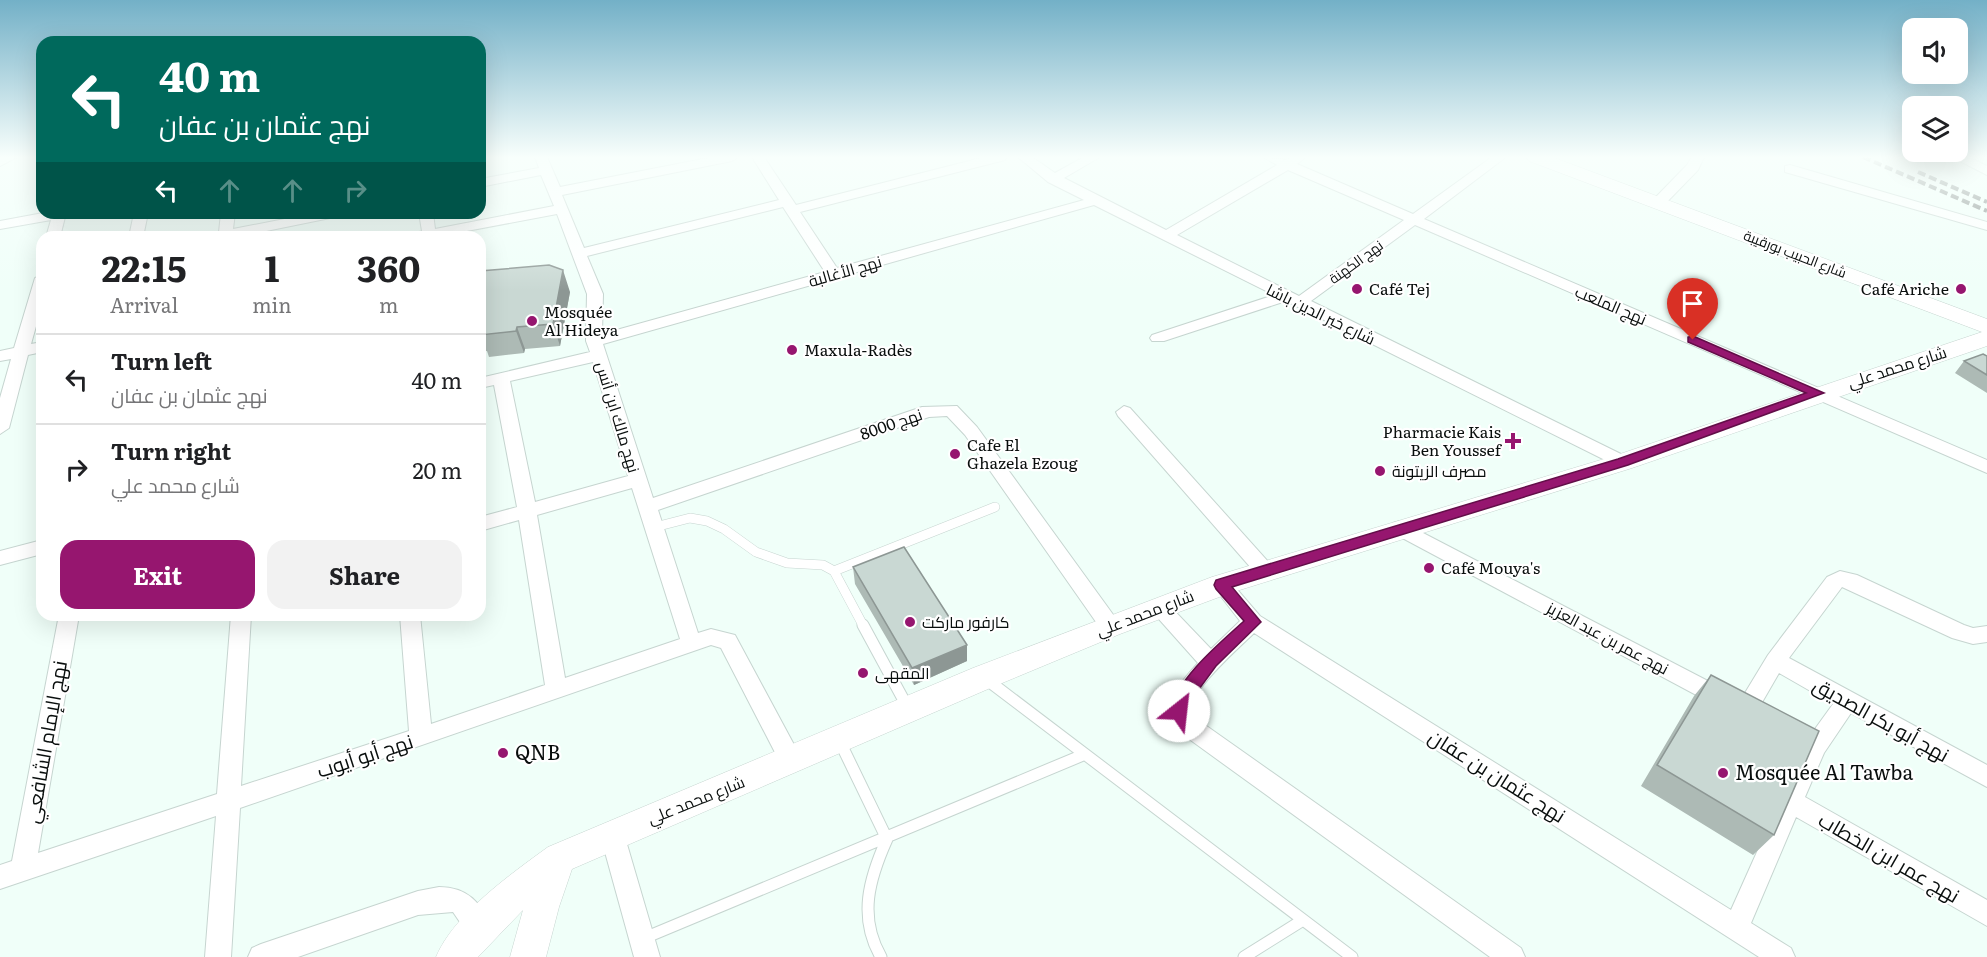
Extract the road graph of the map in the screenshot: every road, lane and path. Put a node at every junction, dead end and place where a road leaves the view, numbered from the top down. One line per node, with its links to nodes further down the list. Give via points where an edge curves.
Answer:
1 (558, 202): 13 (street, نهج مالك ابن أنس)
2 (787, 202): 12 (street)
3 (809, 202): 12 (street)
4 (1093, 202): 23 (street, نهج الأغالبة)
5 (1096, 202): 21 (street, شارع خير الدين باشا)
6 (1224, 202): 21 (street)
7 (1376, 202): 16 (street, نهج الملعب)
8 (1438, 202): 16 (street, نهج الكهنة)
9 (1654, 202): 11 (main road, شارع الحبيب بورقيبة)
10 (1903, 202): 18 (street)
11 (1658, 203): 26 (main road, شارع الحبيب بورقيبة)
12 (790, 206): 22 (street); 23 (street)
13 (560, 209): 20 (street); 22 (street, نهج مالك ابن أنس)
14 (36, 219): 17 (street)
15 (301, 219): 19 (street)
16 (1413, 220): 25 (street, نهج الكهنة); 35 (street, نهج الملعب)
17 (0, 225)
18 (1987, 226)
19 (271, 231)
20 (445, 231)
21 (1166, 236): 25 (street, شارع خير الدين باشا)
22 (581, 253): 30 (street, نهج مالك ابن أنس, via 595,294)
23 (834, 275): 30 (street, نهج الأغالبة)
24 (36, 300): 31 (street)
25 (1293, 300): 27 (street, نهج الكهنة); 38 (street, شارع خير الدين باشا)
26 (1987, 327)
27 (1158, 338)
28 (1987, 338): 35 (main road, شارع محمد علي)
29 (36, 348): 31 (street)
30 (596, 348): 33 (street, نهج الأغالبة); 40 (street, نهج مالك ابن أنس)
31 (22, 352): 32 (street); 37 (street)
32 (0, 356)
33 (501, 378): 34 (street, نهج الأغالبة); 43 (street)
34 (486, 382)
35 (1818, 393): 38 (main road, شارع محمد علي); 39 (street, نهج الملعب)
36 (1124, 412): 50 (street)
37 (0, 428)
38 (1623, 462): 46 (main road, شارع محمد علي)
39 (1987, 466)
40 (637, 480): 41 (street, نهج مالك ابن أنس); 43 (street)
41 (646, 507): 45 (street, نهج مالك ابن أنس); 57 (street, نهج 8000, via 928,411 951,411 971,431)
42 (995, 507): 49 (lane)
43 (527, 510): 44 (street); 63 (street)
44 (486, 522)
45 (656, 528): 49 (lane, via 690,518 707,521 756,552 787,563 823,565); 59 (street, نهج مالك ابن أنس)
46 (1400, 528): 50 (main road, شارع محمد علي); 66 (street, نهج عمر بن عبد العزيز)
47 (36, 549): 48 (street)
48 (0, 558)
49 (834, 571): 65 (lane)
50 (1266, 572): 51 (main road, شارع محمد علي)
51 (1222, 585): 52 (main road, شارع محمد علي); 56 (street, نهج عثمان بن عفان)
52 (1159, 608): 57 (main road, شارع محمد علي); 61 (street)
53 (68, 621): 78 (street, نهج الإمام الشافعي)
54 (241, 621): 73 (street)
55 (411, 621): 68 (street)
56 (1253, 622): 61 (street); 83 (street, نهج عثمان بن عفان)
57 (1110, 626): 62 (main road, شارع محمد علي)
58 (1987, 634): 60 (street, via 1959,632 1850,580 1840,579)
59 (691, 643): 63 (street, نهج أبو أيوب); 71 (street, نهج أبو أيوب, via 717,636 728,641)
60 (1775, 661): 64 (street, نهج أبو بكر الصديق); 66 (street)
61 (1210, 662): 92 (street, via 1180,702 1179,711 1189,727)
62 (984, 677): 65 (main road, شارع محمد علي); 70 (lane)
63 (556, 689): 68 (street, نهج أبو أيوب)
64 (1846, 703): 72 (street, نهج أبو بكر الصديق); 74 (street, via 1805,742)
65 (909, 710): 69 (main road, شارع محمد علي)
66 (1745, 711): 67 (street, نهج عمر بن عبد العزيز)
67 (1765, 722)
68 (421, 737): 73 (street, نهج أبو أيوب)
69 (839, 740): 71 (main road, شارع محمد علي); 76 (lane)
70 (1083, 755): 76 (lane); 81 (lane)
71 (791, 760): 75 (main road, شارع محمد علي)
72 (1987, 777)
73 (230, 800): 78 (street, نهج أبو أيوب); 85 (street)
74 (1792, 802): 80 (street, نهج عمر ابن الخطاب); 83 (street)
75 (612, 834): 77 (main road, شارع محمد علي); 84 (street)
76 (887, 839): 84 (lane); 89 (lane, via 871,874 866,903 870,937)
77 (560, 858): 82 (main road, شارع محمد علي); 88 (main road, via 541,907)
78 (23, 868): 79 (street, نهج أبو أيوب)
79 (0, 877)
80 (1987, 914)
81 (1303, 920): 90 (lane); 91 (lane)
82 (479, 927): 86 (street, via 473,912 460,901 442,898); 87 (main road, شارع محمد علي)
83 (1736, 927): 93 (street, نهج عثمان بن عفان)
84 (644, 948)
85 (218, 957)
86 (261, 957)
87 (454, 957)
88 (528, 957)
89 (881, 957)
90 (1244, 957)
91 (1352, 957)
92 (1512, 957)
93 (1782, 957)

